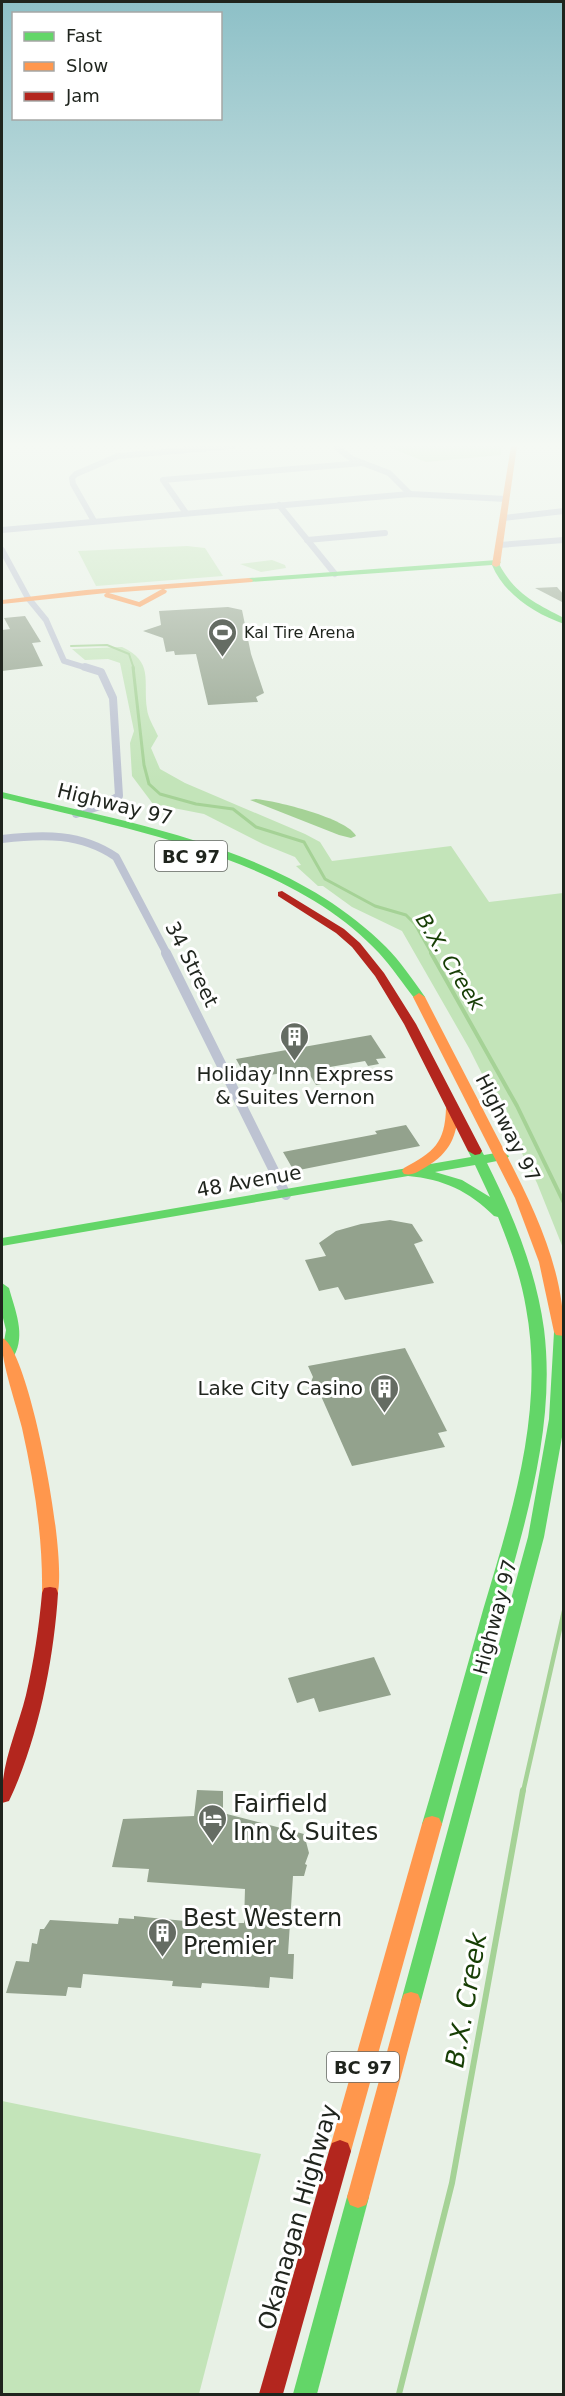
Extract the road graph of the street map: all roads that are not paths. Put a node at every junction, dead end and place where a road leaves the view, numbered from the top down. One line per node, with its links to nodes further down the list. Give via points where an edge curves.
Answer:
1 (6, 558): 9 (street)
2 (322, 558): 7 (street)
3 (484, 558): 6 (main road)
4 (497, 558): 5 (main road)
5 (496, 563): 6 (main road); 8 (main road)
6 (455, 567): 7 (main road); 8 (main road, via 481,571); 9 (main road, via 164,591 140,605 108,595)
7 (336, 574): 9 (main road)
8 (502, 582): 12 (main road, via 511,592)
9 (29, 600): 10 (main road); 11 (main road); 15 (street, via 46,620 64,661 94,668 106,677 113,698 119,796)
10 (2, 602)
11 (2, 606)
12 (564, 622)
13 (2, 795): 15 (main road, Highway 97 / BC 97)
14 (5, 808): 17 (main road, Highway 97 / BC 97, via 162,847 215,864 297,901 355,944 392,990)
15 (76, 814): 18 (main road, Highway 97 / BC 97, via 239,860 316,897 372,939 412,984)
16 (2, 838): 21 (street, 34 Street, via 72,838 105,848 116,857)
17 (452, 1106): 19 (main road, Highway 97 / BC 97); 20 (main road, via 448,1145)
18 (502, 1156): 19 (main road, 48 Avenue); 29 (main road, Highway 97 / BC 97, via 548,1261 562,1332 554,1457 529,1565)
19 (480, 1160): 20 (main road, 48 Avenue); 22 (main road, Highway 97 / BC 97)
20 (407, 1172): 21 (main road, 48 Avenue); 22 (main road, via 451,1177 467,1184 492,1204)
21 (286, 1195): 23 (main road, 48 Avenue)
22 (509, 1225): 26 (main road, Highway 97 / BC 97, via 535,1317 540,1368 532,1446 518,1520)
23 (2, 1242)
24 (2, 1288): 25 (main road, via 13,1330)
25 (5, 1348): 27 (main road, via 38,1466 50,1546 49,1615 24,1732)
26 (455, 1740): 28 (main road, Okanagan Highway / BC 97)
27 (2, 1795)
28 (271, 2394)
29 (305, 2394)

